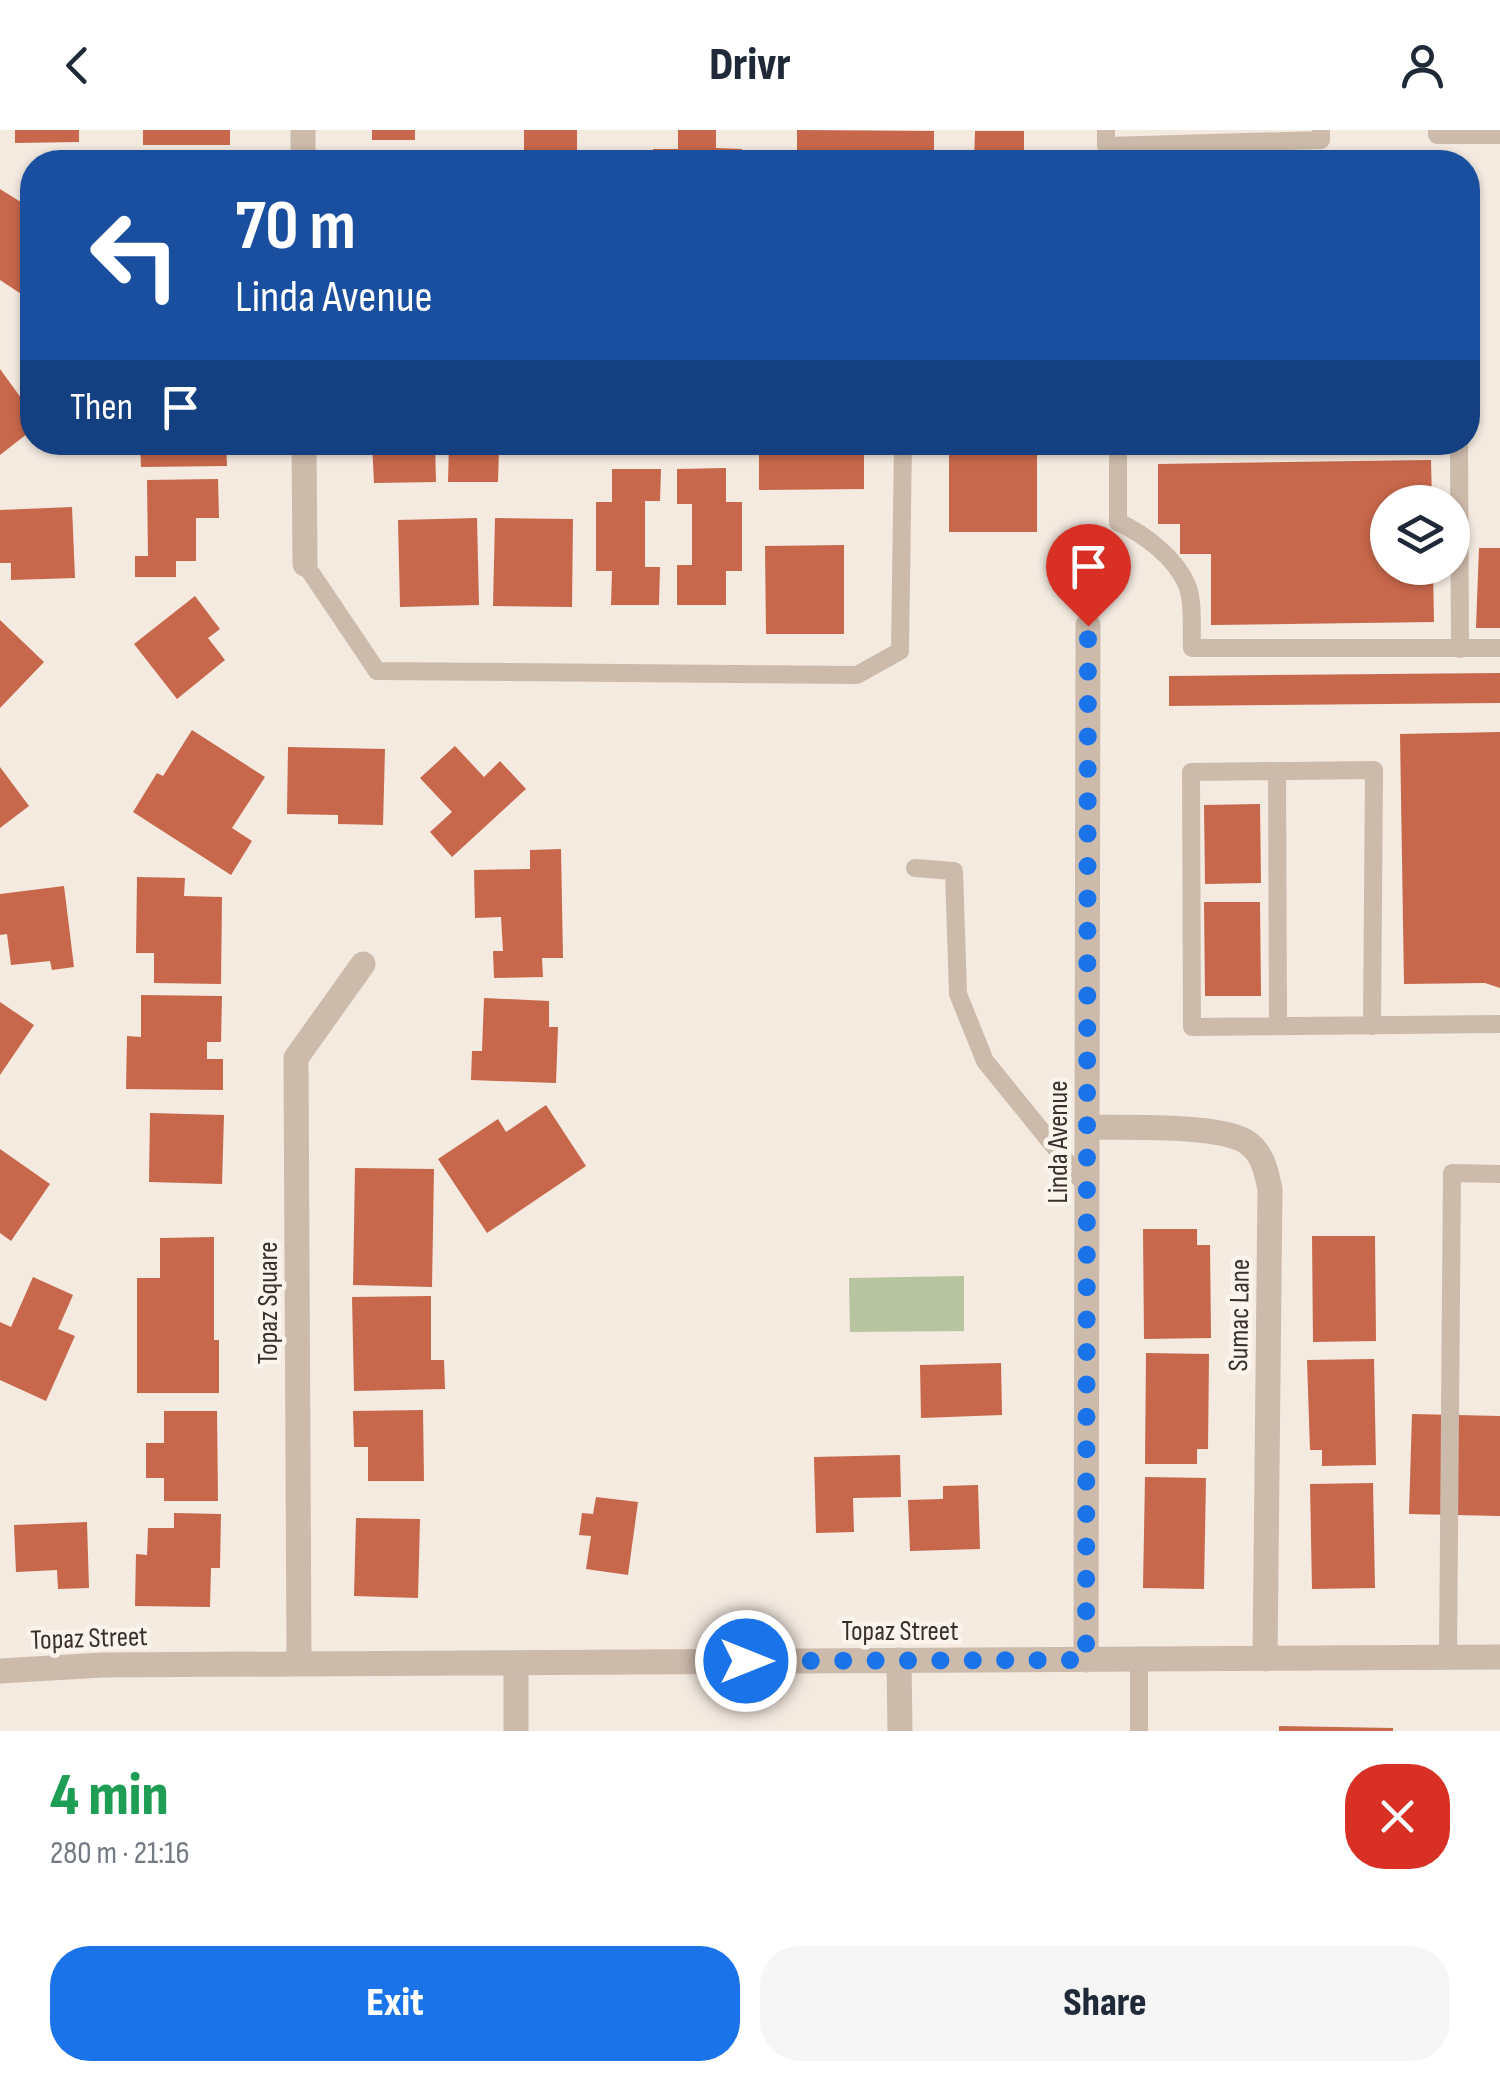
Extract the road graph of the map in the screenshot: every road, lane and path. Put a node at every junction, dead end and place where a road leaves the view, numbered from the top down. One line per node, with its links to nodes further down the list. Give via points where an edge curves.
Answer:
1 (1106, 130): 2 (lane, via 1106,146 1322,140)
2 (1321, 130)
3 (1437, 130): 4 (lane)
4 (1500, 135)
5 (304, 455): 9 (street)
6 (903, 455): 9 (lane, via 900,651 857,675 377,671)
7 (1118, 455): 11 (lane, via 1118,522 1140,532 1188,586 1192,648)
8 (1460, 455): 11 (lane)
9 (305, 564)
10 (1088, 626): 19 (street, Linda Avenue)
11 (1460, 648): 12 (lane)
12 (1500, 648)
13 (1277, 771): 17 (lane); 17 (lane, via 1191,772 1192,1027); 18 (lane, via 1374,770)
14 (915, 868): 21 (lane, via 954,871 958,994 985,1061)
15 (363, 964): 29 (street, Topaz Square, via 296,1058)
16 (1500, 1024): 18 (lane)
17 (1278, 1026): 18 (lane)
18 (1372, 1026)
19 (1087, 1127): 21 (street, Linda Avenue); 25 (street, Sumac Lane, via 1220,1132 1247,1142 1264,1162 1270,1209)
20 (1500, 1174): 23 (lane, via 1452,1172)
21 (1087, 1186): 27 (street, Linda Avenue)
22 (1500, 1657): 23 (street, Topaz Street)
23 (1448, 1658): 25 (street, Topaz Street)
24 (1139, 1659): 25 (street, Topaz Street); 27 (street, Topaz Street); 33 (lane)
25 (1264, 1659)
26 (899, 1660): 27 (street, Topaz Street); 28 (street, Topaz Street); 32 (street)
27 (1086, 1660)
28 (516, 1662): 29 (street, Topaz Street); 31 (street)
29 (298, 1664): 30 (street, Topaz Street)
30 (0, 1671)
31 (516, 1731)
32 (900, 1731)
33 (1139, 1731)

